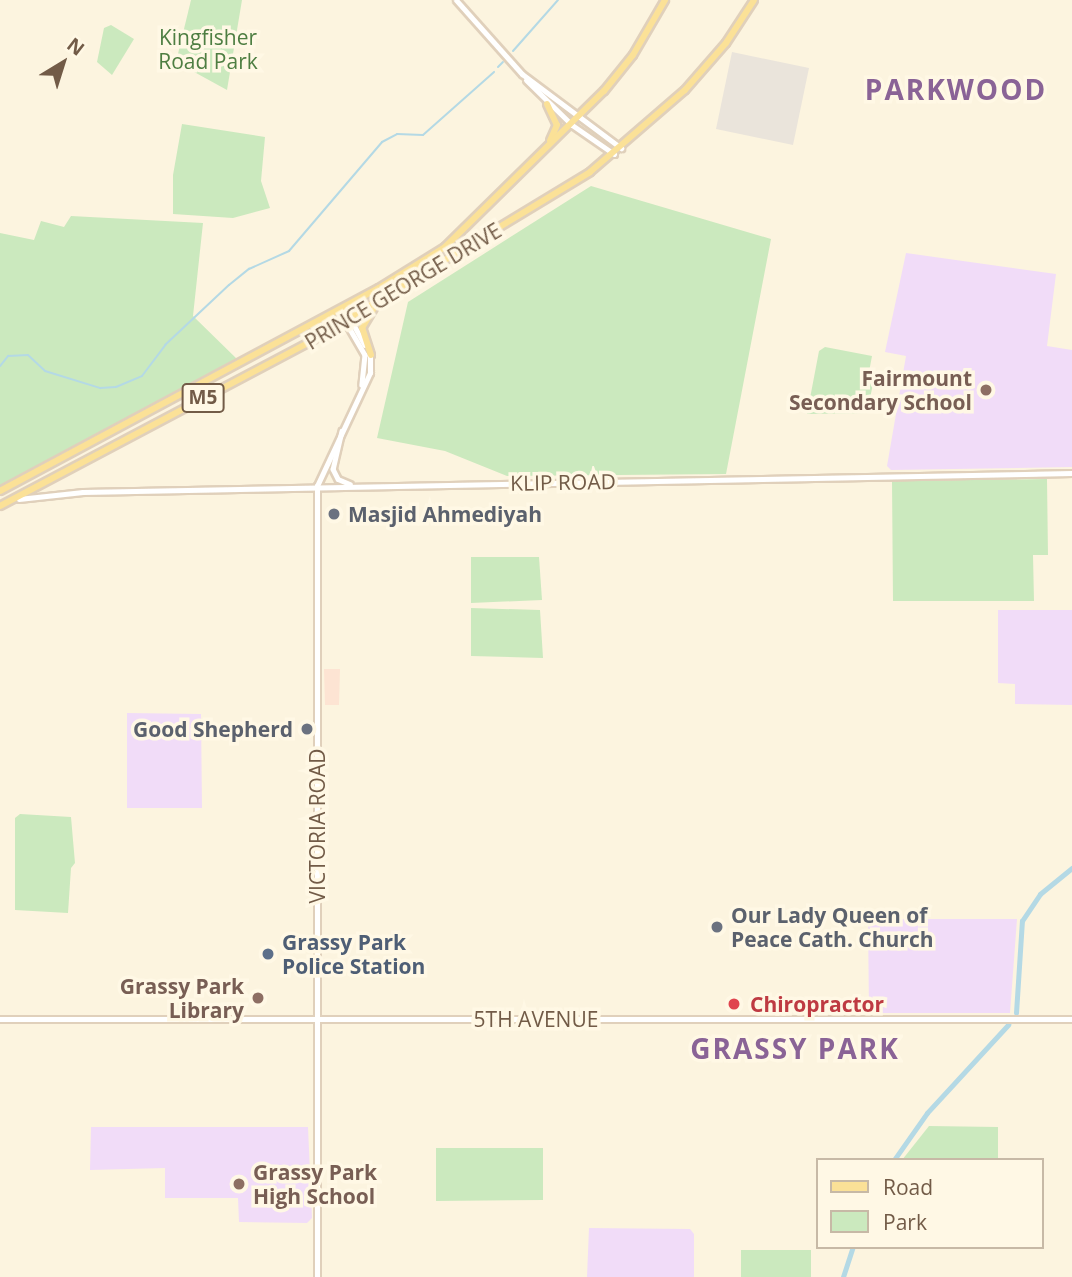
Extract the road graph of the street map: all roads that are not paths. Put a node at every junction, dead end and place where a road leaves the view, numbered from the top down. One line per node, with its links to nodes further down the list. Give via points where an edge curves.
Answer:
1 (456, 0): 4 (main road)
2 (665, 0): 6 (main road, PRINCE GEORGE DRIVE / M5, via 633,55)
3 (754, 0): 8 (main road, PRINCE GEORGE DRIVE / M5, via 706,68)
4 (522, 74): 5 (main road); 6 (main road)
5 (547, 104): 7 (main road); 9 (main road, via 557,125)
6 (579, 118): 7 (main road, PRINCE GEORGE DRIVE / M5); 8 (main road)
7 (572, 125): 9 (main road, PRINCE GEORGE DRIVE / M5); 10 (main road)
8 (621, 148): 10 (main road, PRINCE GEORGE DRIVE / M5)
9 (544, 151): 12 (main road, PRINCE GEORGE DRIVE / M5, via 445,247)
10 (614, 154): 11 (main road, PRINCE GEORGE DRIVE / M5)
11 (386, 298): 13 (main road, PRINCE GEORGE DRIVE / M5); 14 (main road, via 362,324)
12 (341, 309): 13 (street, VICTORIA ROAD); 22 (main road, PRINCE GEORGE DRIVE / M5)
13 (348, 320): 14 (street, VICTORIA ROAD); 15 (street, VICTORIA ROAD, via 365,355); 20 (main road, PRINCE GEORGE DRIVE / M5)
14 (371, 355): 15 (street, VICTORIA ROAD, via 370,373)
15 (362, 386): 16 (street, VICTORIA ROAD)
16 (342, 429): 18 (street, VICTORIA ROAD); 19 (street, via 334,471 341,481)
17 (1072, 473): 19 (street, KLIP ROAD)
18 (317, 486): 19 (street, KLIP ROAD); 21 (street, KLIP ROAD); 25 (street, VICTORIA ROAD)
19 (358, 486)
20 (30, 488): 21 (street, KLIP ROAD); 22 (main road); 23 (main road, PRINCE GEORGE DRIVE / M5)
21 (55, 492): 23 (street, KLIP ROAD)
22 (0, 493)
23 (0, 508)
24 (0, 1019): 25 (main road, 5TH AVENUE)
25 (317, 1019): 26 (main road, 5TH AVENUE); 27 (street, VICTORIA ROAD)
26 (1072, 1019)
27 (317, 1277)

